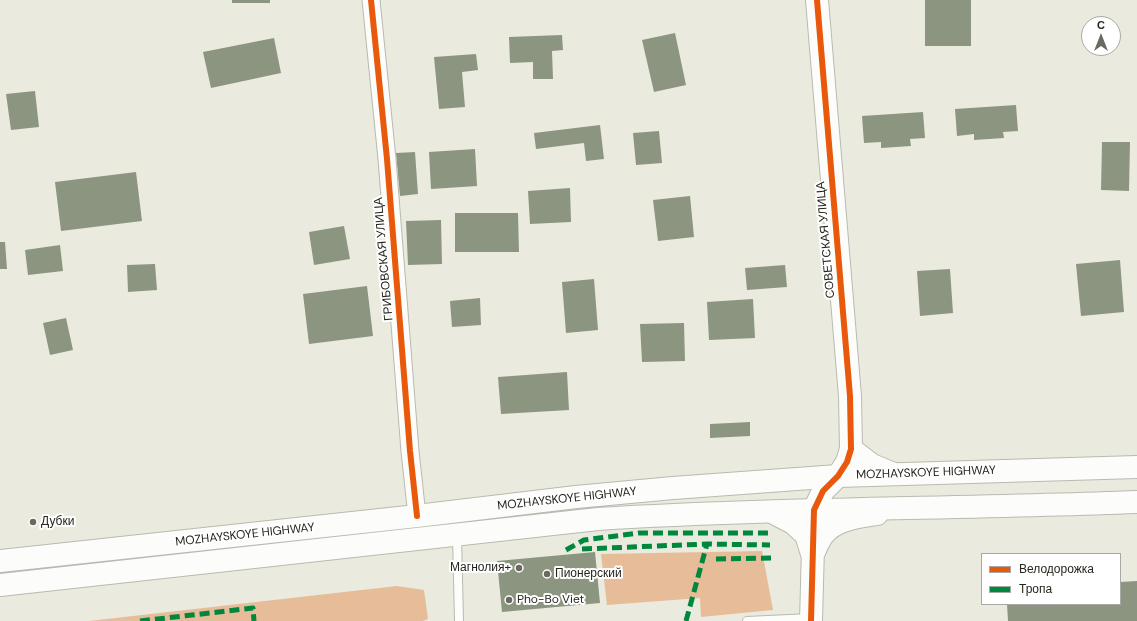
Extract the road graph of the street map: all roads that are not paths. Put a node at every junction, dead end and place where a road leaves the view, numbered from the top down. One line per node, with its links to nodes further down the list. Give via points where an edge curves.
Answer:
1 (371, 0): 15 (street, ГРИБОВСКАЯ УЛИЦА)
2 (817, 0): 3 (main road, СОВЕТСКАЯ УЛИЦА, via 850,396)
3 (851, 449): 7 (main road, via 872,465); 8 (main road, СОВЕТСКАЯ УЛИЦА, via 847,462)
4 (1137, 459): 6 (main road)
5 (1137, 467): 6 (main road, MOZHAYSKOYE HIGHWAY)
6 (1031, 470): 7 (main road, MOZHAYSKOYE HIGHWAY)
7 (894, 474): 8 (main road, MOZHAYSKOYE HIGHWAY)
8 (838, 476): 12 (main road, СОВЕТСКАЯ УЛИЦА, via 823,491); 15 (main road, MOZHAYSKOYE HIGHWAY, via 576,497)
9 (1137, 502): 10 (main road, MOZHAYSKOYE HIGHWAY)
10 (1024, 506): 11 (main road, MOZHAYSKOYE HIGHWAY); 13 (main road)
11 (920, 508): 12 (main road, MOZHAYSKOYE HIGHWAY); 17 (main road, via 859,517 834,525 823,535)
12 (814, 510): 14 (main road, MOZHAYSKOYE HIGHWAY); 17 (main road)
13 (1137, 511)
14 (772, 512): 16 (main road, MOZHAYSKOYE HIGHWAY, via 598,519); 17 (main road, via 793,523 806,535)
15 (417, 516): 18 (main road, MOZHAYSKOYE HIGHWAY)
16 (457, 534): 19 (main road, MOZHAYSKOYE HIGHWAY); 21 (lane)
17 (813, 556): 20 (main road)
18 (0, 561)
19 (0, 585)
20 (811, 620): 22 (lane)
21 (459, 621)
22 (747, 621)

